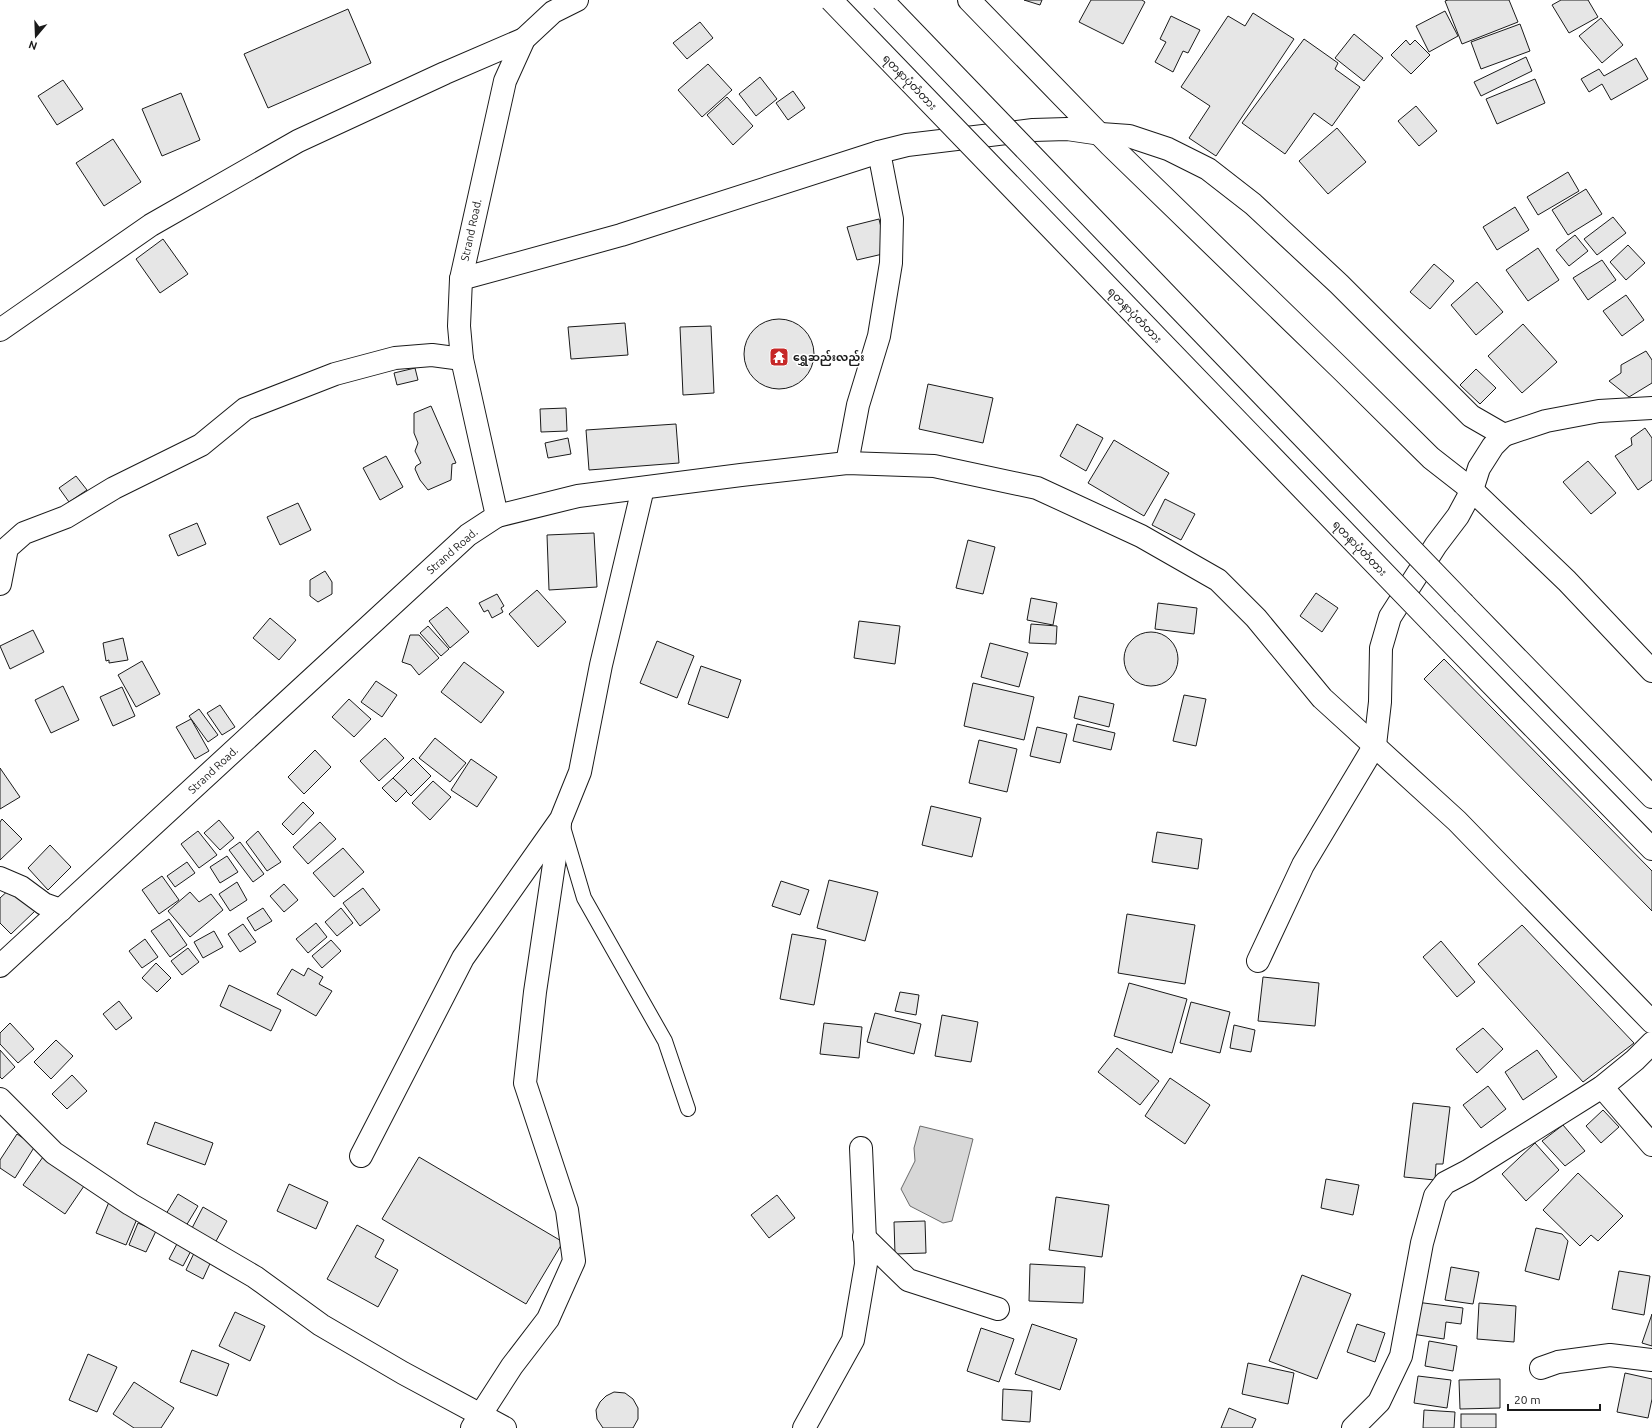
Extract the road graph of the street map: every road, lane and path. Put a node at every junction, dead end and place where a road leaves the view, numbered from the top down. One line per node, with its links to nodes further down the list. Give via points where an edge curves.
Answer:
1 (576, 0): 5 (main road, Strand Road., via 553,12)
2 (831, 0): 23 (main road, ရတနာပုံတံတား, bridge)
3 (882, 0): 21 (main road, bridge)
4 (969, 0): 6 (main road)
5 (524, 39): 8 (main road, Strand Road., via 505,81); 9 (main road, via 298,141 151,225)
6 (1101, 134): 7 (main road, via 1067,129 1033,130 907,145); 12 (main road, via 1128,136 1168,149 1208,169 1259,209 1339,284 1471,416); 15 (main road, via 1431,458)
7 (879, 152): 8 (main road, via 621,235); 13 (main road, via 892,219 891,263 879,336 858,405)
8 (461, 279): 10 (main road, Strand Road., via 459,326)
9 (0, 330)
10 (462, 359): 16 (main road, Strand Road.); 17 (main road, via 432,355 395,358 335,374 245,409 201,445 114,488 66,517 24,533)
11 (1652, 408): 12 (main road, via 1584,413 1546,421)
12 (1504, 435): 15 (main road, via 1493,446 1479,468)
13 (847, 463): 14 (main road); 20 (main road, via 934,466 1037,488 1142,536 1218,580 1256,618 1322,698)
14 (643, 488): 16 (main road, via 578,496); 22 (main road, via 601,665 580,772)
15 (1472, 490): 19 (main road, via 1567,581); 20 (main road, via 1458,516 1436,545 1390,617 1381,648 1380,702)
16 (496, 516): 25 (main road, Strand Road., via 468,534)
17 (8, 534): 18 (main road)
18 (0, 584)
19 (1652, 671)
20 (1375, 745): 26 (main road, via 1303,865); 28 (main road, via 1456,821)
21 (1652, 797)
22 (561, 819): 32 (lane, via 584,898 665,1041); 35 (main road, via 463,958); 40 (main road, via 535,992 525,1083 567,1210 574,1261 548,1319 512,1366)
23 (1652, 849)
24 (0, 878): 25 (main road, via 21,887 44,904)
25 (61, 910): 27 (main road, Strand Road.)
26 (1258, 960)
27 (0, 966)
28 (1652, 1022)
29 (1652, 1043): 30 (main road)
30 (1602, 1087): 33 (main road); 43 (main road, via 1445,1183 1436,1196 1422,1243 1401,1356 1380,1402)
31 (0, 1099): 40 (main road, via 54,1153 123,1200 255,1277 321,1326)
32 (688, 1109)
33 (1652, 1145)
34 (861, 1148): 36 (main road)
35 (361, 1156)
36 (864, 1238): 37 (main road, via 908,1280); 42 (main road, via 866,1264 854,1340)
37 (998, 1309)
38 (1652, 1360): 39 (main road, via 1610,1355 1558,1362)
39 (1542, 1368)
40 (476, 1422): 41 (main road)
41 (505, 1428)
42 (804, 1428)
43 (1353, 1428)

